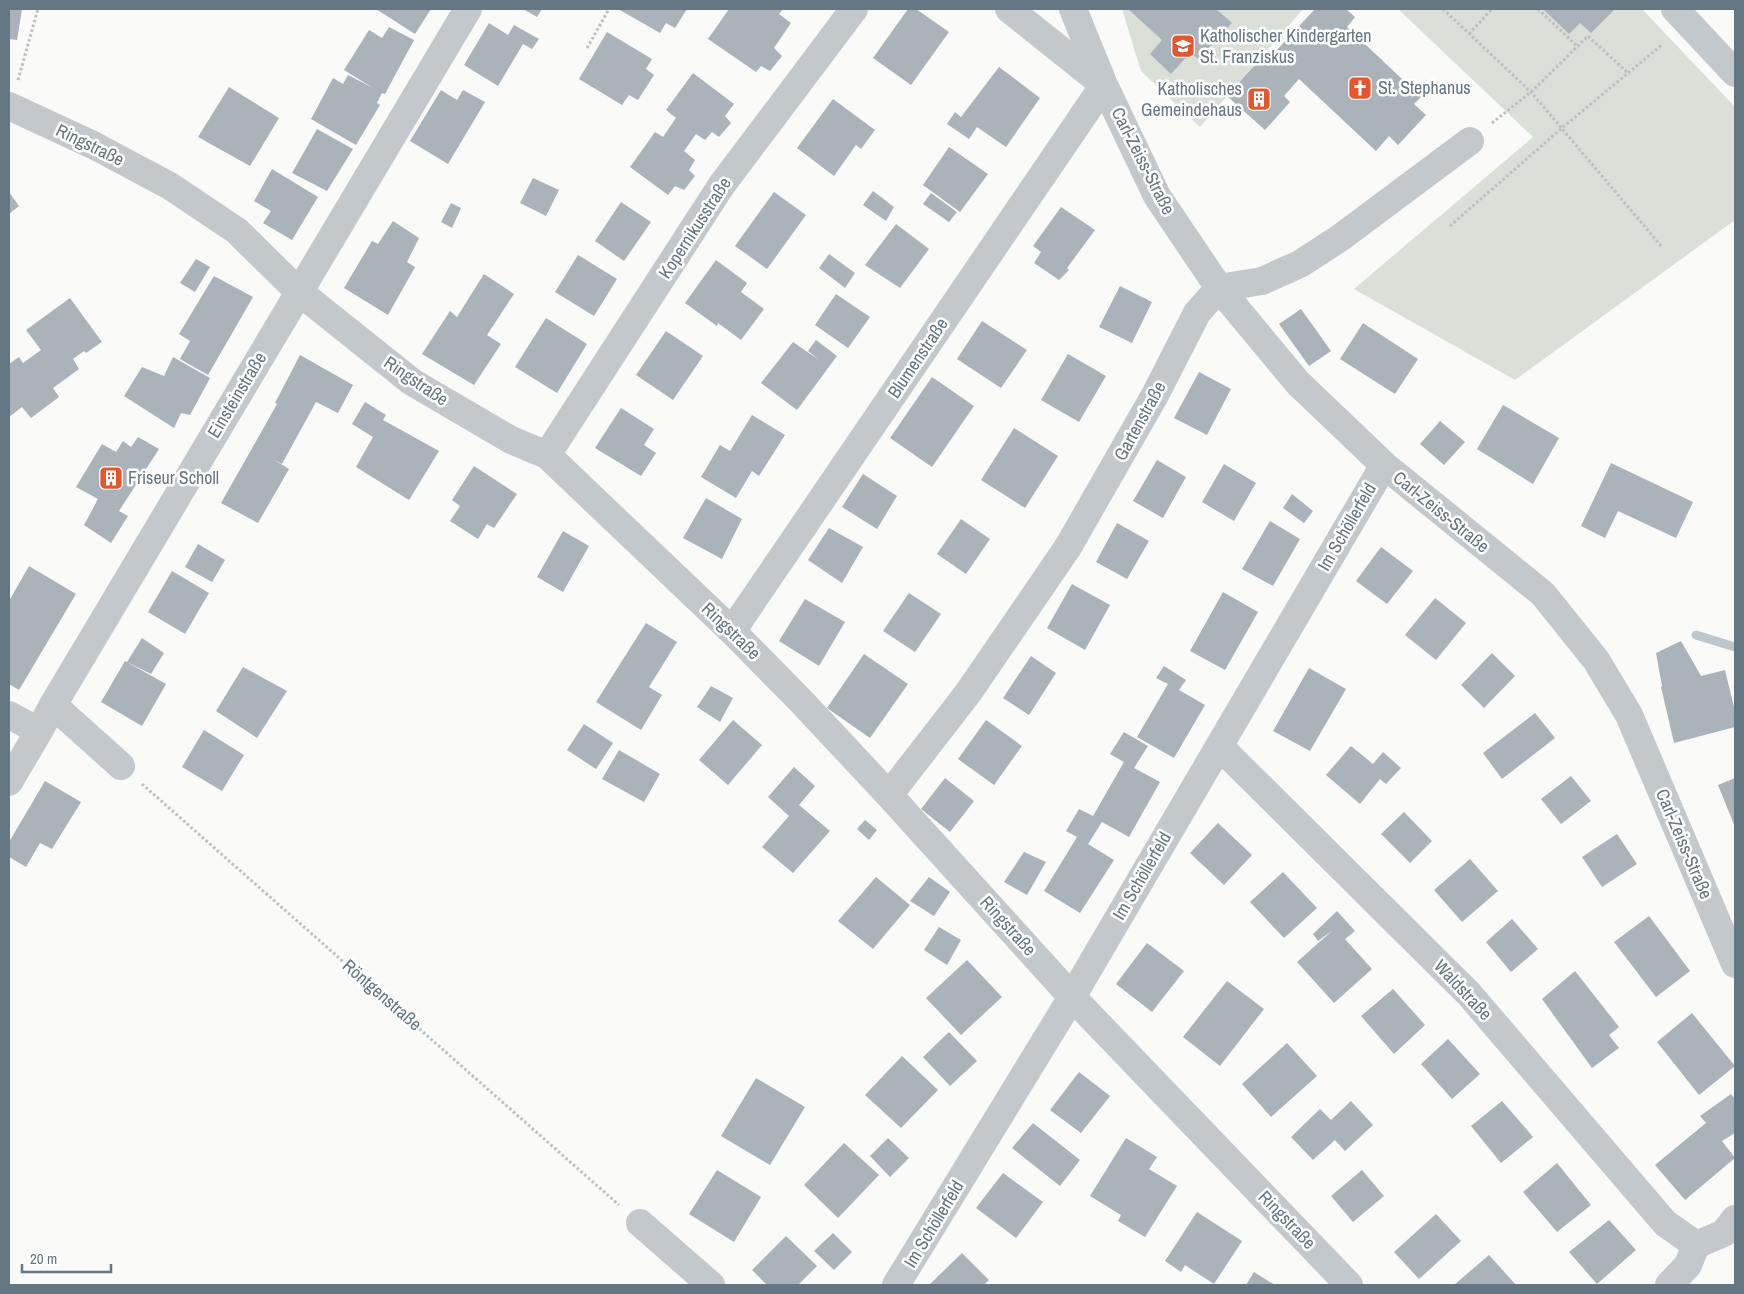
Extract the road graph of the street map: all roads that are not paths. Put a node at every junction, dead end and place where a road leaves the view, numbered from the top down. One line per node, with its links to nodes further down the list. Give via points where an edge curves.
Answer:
1 (468, 9): 11 (street, Einsteinstraße)
2 (854, 9): 12 (street, Kopernikusstraße, via 721,186)
3 (1009, 9): 7 (street)
4 (1072, 9): 7 (street, Carl-Zeiss-Straße)
5 (1675, 9): 6 (street)
6 (1735, 73)
7 (1104, 85): 10 (street, Carl-Zeiss-Straße, via 1157,196); 14 (street, Blumenstraße)
8 (10, 106): 11 (street, Ringstraße, via 170,186 237,231)
9 (1470, 141): 10 (street, via 1300,264 1262,281)
10 (1219, 288): 13 (street, Carl-Zeiss-Straße, via 1298,383); 21 (street, Gartenstraße, via 1197,313 1156,395 1068,547 968,693)
11 (298, 292): 12 (street, Ringstraße, via 412,382 511,440); 15 (street, Einsteinstraße)
12 (547, 455): 14 (street, Ringstraße)
13 (1384, 465): 18 (street, Im Schöllerfeld); 22 (street, Carl-Zeiss-Straße, via 1543,594 1596,660 1629,715)
14 (732, 631): 21 (street, Ringstraße)
15 (53, 705): 17 (street, Einsteinstraße); 19 (street)
16 (9, 715): 17 (street)
17 (39, 731): 20 (street, Einsteinstraße)
18 (1219, 746): 23 (street, Im Schöllerfeld); 26 (street, Waldstraße, via 1470,994 1665,1223)
19 (121, 766)
20 (9, 782)
21 (889, 795): 23 (street, Ringstraße)
22 (1735, 964)
23 (1072, 997): 28 (street, Im Schöllerfeld); 29 (street, Ringstraße)
24 (1735, 1219): 26 (street, via 1724,1233)
25 (640, 1223): 27 (street)
26 (1696, 1245): 30 (street, via 1688,1265)
27 (711, 1285)
28 (896, 1285)
29 (1349, 1285)
30 (1669, 1285)

